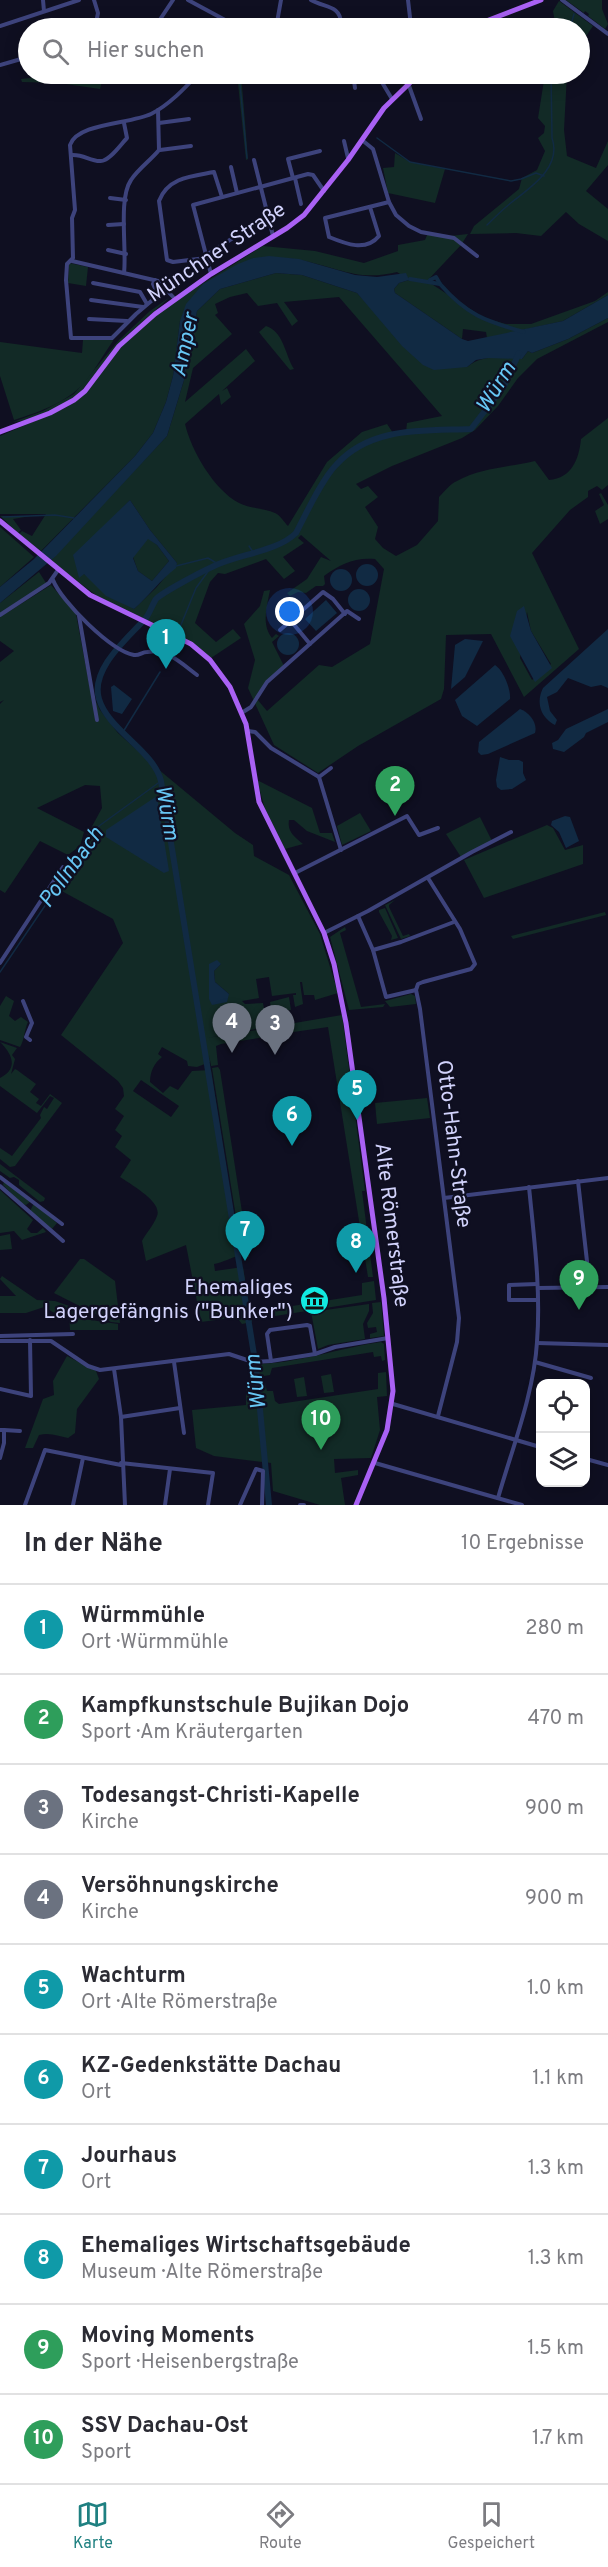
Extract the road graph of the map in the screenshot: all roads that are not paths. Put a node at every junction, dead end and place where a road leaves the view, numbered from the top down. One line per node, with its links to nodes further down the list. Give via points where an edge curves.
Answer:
1 (43, 0): 11 (street)
2 (80, 0): 11 (street)
3 (94, 0): 13 (street)
4 (173, 0): 14 (street)
5 (188, 0): 15 (street)
6 (311, 0): 17 (street, via 337,9)
7 (408, 0): 18 (street)
8 (541, 0): 19 (main road)
9 (562, 0): 20 (street)
10 (282, 1): 16 (street)
11 (44, 11): 12 (street)
12 (23, 18)
13 (97, 18)
14 (161, 18)
15 (217, 18)
16 (279, 18)
17 (340, 18)
18 (410, 18)
19 (494, 18)
20 (586, 18)
21 (18, 20): 23 (street)
22 (590, 21): 24 (street)
23 (0, 26)
24 (608, 34)
25 (18, 60): 26 (street)
26 (0, 65)
27 (187, 84): 34 (street)
28 (355, 84): 32 (street)
29 (383, 84): 33 (street)
30 (407, 84): 33 (main road, Münchner Straße)
31 (408, 84): 36 (street)
32 (356, 88)
33 (392, 99): 39 (main road, Münchner Straße)
34 (158, 110): 37 (street); 38 (street)
35 (189, 118): 38 (street)
36 (421, 119)
37 (124, 123): 44 (street, via 76,135 70,145); 44 (street, via 127,138 106,160)
38 (159, 123): 42 (street)
39 (362, 140): 45 (main road, Münchner Straße); 55 (street, via 373,149)
40 (344, 141): 45 (street)
41 (191, 146): 42 (street)
42 (159, 150): 54 (street, via 130,180)
43 (320, 151): 48 (street, via 288,159)
44 (71, 155): 66 (street, via 75,210)
45 (348, 159): 50 (main road, Münchner Straße)
46 (254, 160): 49 (street)
47 (231, 167): 51 (street)
48 (294, 178): 49 (street); 50 (street, via 313,175); 56 (street)
49 (259, 187): 51 (street); 61 (street)
50 (324, 191): 61 (main road, Münchner Straße, via 304,214)
51 (237, 193): 52 (street)
52 (222, 197): 65 (street, via 192,206); 65 (street, via 214,172 178,180 159,201 166,260)
53 (110, 198): 54 (street)
54 (126, 200): 59 (street)
55 (389, 202): 57 (street); 64 (street, via 409,226 454,238)
56 (301, 204)
57 (370, 207): 57 (street, via 379,236 369,245 331,238 325,218)
58 (108, 225): 59 (street)
59 (124, 225): 63 (street)
60 (236, 236): 65 (street)
61 (273, 236): 68 (main road, Münchner Straße)
62 (108, 250): 63 (street)
63 (126, 254): 67 (street)
64 (477, 256)
65 (206, 257): 68 (street)
66 (72, 261): 67 (street); 75 (street, via 67,264 66,279 71,339 112,338)
67 (124, 273): 69 (street)
68 (211, 274): 71 (main road, Münchner Straße)
69 (155, 280): 71 (street); 73 (street, via 158,295)
70 (93, 283): 73 (street, via 140,292)
71 (175, 299): 76 (main road, Münchner Straße, via 129,336 74,400)
72 (91, 300): 73 (street)
73 (145, 305): 75 (street)
74 (89, 319): 75 (street)
75 (128, 321)
76 (0, 432)
77 (0, 521): 78 (main road, Alte Römerstraße)
78 (58, 570): 79 (street); 88 (main road, Alte Römerstraße, via 90,595 180,638 210,660)
79 (53, 580): 81 (street); 82 (street, via 55,588)
80 (345, 614): 83 (street, via 347,611); 84 (street, via 323,592); 86 (street)
81 (0, 615)
82 (79, 616): 87 (street, via 120,648 137,655 165,653); 89 (street)
83 (359, 619)
84 (291, 621): 85 (street); 86 (street)
85 (280, 630)
86 (310, 644): 88 (street, via 267,682 251,707)
87 (197, 675)
88 (243, 712): 90 (main road, Alte Römerstraße)
89 (97, 720)
90 (248, 731): 92 (street); 97 (main road, Alte Römerstraße, via 259,802)
91 (331, 768): 92 (street)
92 (319, 777): 95 (street)
93 (438, 828): 95 (street, via 419,835 407,816)
94 (511, 832): 98 (street)
95 (341, 850): 97 (street)
96 (63, 867): 103 (street)
97 (294, 874): 101 (main road, Alte Römerstraße)
98 (428, 878): 99 (street); 100 (street)
99 (358, 916): 101 (street); 102 (street)
100 (454, 922): 102 (street); 104 (street, via 475,961 474,967 423,982)
101 (324, 933): 121 (main road, Alte Römerstraße, via 346,1023)
102 (373, 950): 104 (street, via 386,997)
103 (0, 963)
104 (416, 990): 112 (street, Otto-Hahn-Straße)
105 (23, 1001): 106 (street, via 32,1023 26,1036)
106 (30, 1040)
107 (0, 1177): 113 (street)
108 (608, 1178): 109 (street)
109 (578, 1181): 111 (street); 117 (street)
110 (0, 1186): 114 (street)
111 (529, 1187): 112 (street); 115 (street)
112 (444, 1198): 135 (street, Otto-Hahn-Straße, via 459,1331)
113 (62, 1224)
114 (63, 1241)
115 (538, 1286): 117 (street); 118 (street); 118 (street, via 509,1285 509,1300)
116 (608, 1287): 117 (street)
117 (590, 1288)
118 (538, 1300): 124 (street)
119 (73, 1335): 120 (street)
120 (0, 1336)
121 (388, 1338): 126 (street); 133 (main road, Alte Römerstraße)
122 (30, 1340): 123 (street); 130 (street, via 51,1341 93,1368); 132 (street, via 31,1396)
123 (0, 1341)
124 (537, 1343): 125 (street); 129 (street)
125 (608, 1346)
126 (315, 1354): 127 (street); 127 (street, via 310,1326 270,1330 267,1334)
127 (271, 1360): 128 (street, via 255,1362 229,1354)
128 (174, 1362): 130 (street); 134 (street)
129 (535, 1362): 131 (street); 140 (street)
130 (114, 1369): 136 (street)
131 (591, 1378)
132 (0, 1389)
133 (393, 1404): 135 (street); 145 (main road, Alte Römerstraße)
134 (180, 1408): 136 (street); 139 (street)
135 (438, 1416): 140 (street)
136 (121, 1417): 146 (street)
137 (2, 1430): 138 (street); 142 (street)
138 (20, 1431)
139 (184, 1433)
140 (515, 1439): 141 (street); 149 (street)
141 (536, 1445)
142 (0, 1458)
143 (83, 1458): 146 (street); 150 (street, via 45,1450); 151 (street)
144 (590, 1460): 147 (street)
145 (375, 1463): 149 (street); 157 (main road, Alte Römerstraße)
146 (121, 1464): 148 (street); 152 (street)
147 (608, 1465)
148 (170, 1469): 153 (street); 154 (street, via 213,1473)
149 (498, 1498): 158 (street)
150 (25, 1505)
151 (73, 1505)
152 (124, 1505)
153 (165, 1505)
154 (208, 1505)
155 (240, 1505): 156 (street, via 256,1469 263,1471)
156 (262, 1505)
157 (356, 1505)
158 (522, 1505)

